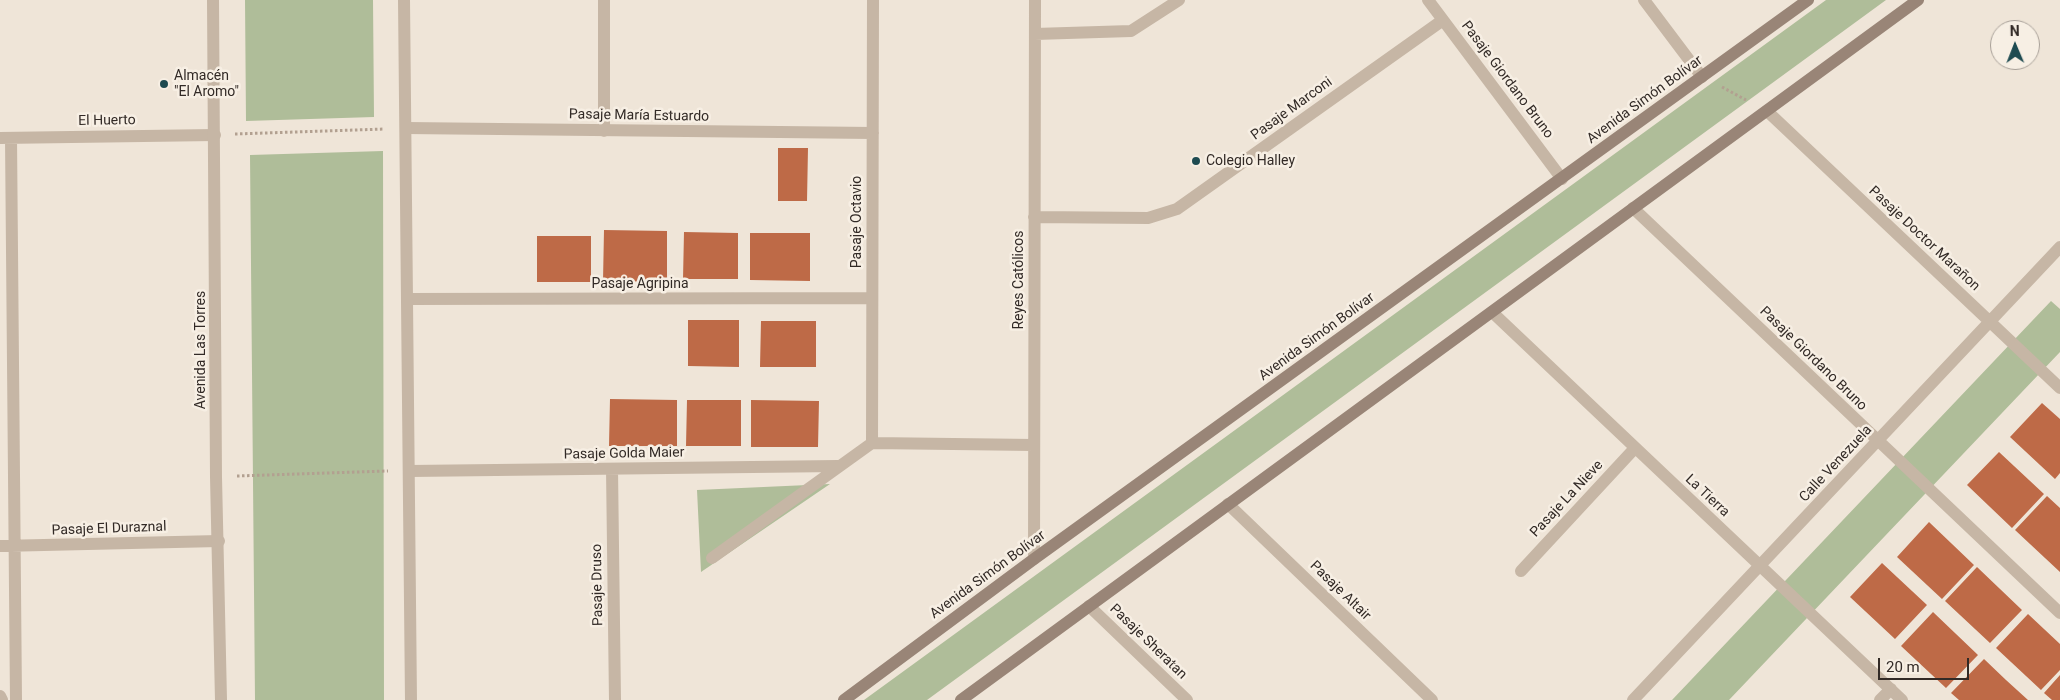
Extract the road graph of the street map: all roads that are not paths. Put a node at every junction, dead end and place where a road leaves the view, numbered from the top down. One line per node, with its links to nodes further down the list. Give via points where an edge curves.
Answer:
1 (213, 0): 18 (street, Avenida Las Torres)
2 (404, 0): 15 (street)
3 (604, 0): 16 (street)
4 (874, 0): 17 (street, Pasaje Octavio)
5 (1035, 0): 12 (street, Reyes Católicos)
6 (1179, 0): 12 (street, via 1131,31)
7 (1428, 0): 11 (street, Pasaje Giordano Bruno)
8 (1644, 0): 13 (street)
9 (1808, 0): 13 (main road, Avenida Simón Bolívar)
10 (1918, 0): 14 (main road)
11 (1443, 20): 20 (street, Pasaje Giordano Bruno); 22 (street, Pasaje Marconi, via 1177,209 1148,218)
12 (1035, 34): 22 (street, Reyes Católicos)
13 (1702, 77): 20 (main road, Avenida Simón Bolívar)
14 (1767, 110): 21 (main road); 27 (street, Pasaje Doctor Marañon)
15 (406, 128): 16 (street, Pasaje María Estuardo); 25 (street)
16 (604, 131): 17 (street, Pasaje María Estuardo)
17 (873, 133): 24 (street, Pasaje Octavio)
18 (215, 135): 19 (street, El Huerto); 37 (street, Avenida Las Torres)
19 (6, 138): 39 (street)
20 (1562, 179): 41 (main road, Avenida Simón Bolívar)
21 (1633, 208): 26 (main road); 29 (street, Pasaje Giordano Bruno)
22 (1034, 217): 31 (street, Reyes Católicos)
23 (2060, 247): 27 (street, Calle Venezuela)
24 (872, 298): 25 (street, Pasaje Agripina); 30 (street, Pasaje Octavio)
25 (408, 299): 35 (street)
26 (1492, 312): 32 (street, La Tierra); 36 (main road)
27 (1990, 322): 28 (street, Pasaje Doctor Marañon); 29 (street, Calle Venezuela)
28 (2060, 388)
29 (1878, 441): 42 (street, Calle Venezuela); 45 (street, Pasaje Giordano Bruno)
30 (872, 444): 31 (street); 33 (street)
31 (1034, 445): 41 (street, Reyes Católicos)
32 (1635, 448): 42 (street, La Tierra); 43 (street, Pasaje La Nieve)
33 (838, 466): 34 (street, Pasaje Golda Maier); 40 (street)
34 (612, 469): 35 (street, Pasaje Golda Maier); 52 (street, Pasaje Druso)
35 (410, 471): 51 (street)
36 (1228, 504): 44 (main road); 56 (street, Pasaje Altair)
37 (219, 541): 39 (street, Pasaje El Duraznal); 50 (street, Avenida Las Torres)
38 (0, 546): 39 (street, Pasaje El Duraznal)
39 (15, 546): 49 (street)
40 (712, 558)
41 (1034, 560): 53 (main road, Avenida Simón Bolívar)
42 (1760, 566): 46 (street, La Tierra); 57 (street, Calle Venezuela)
43 (1521, 571)
44 (1089, 606): 54 (main road); 55 (street, Pasaje Sheratan)
45 (2060, 613)
46 (1891, 689): 58 (street); 59 (street, La Tierra)
47 (0, 696): 48 (street)
48 (2, 700)
49 (16, 700)
50 (221, 700)
51 (411, 700)
52 (615, 700)
53 (844, 700)
54 (961, 700)
55 (1187, 700)
56 (1432, 700)
57 (1633, 700)
58 (1880, 700)
59 (1902, 700)

